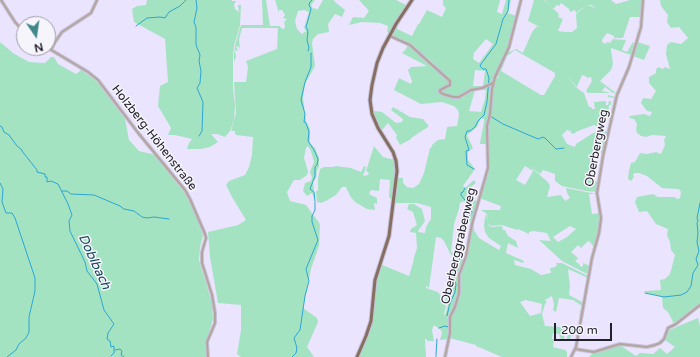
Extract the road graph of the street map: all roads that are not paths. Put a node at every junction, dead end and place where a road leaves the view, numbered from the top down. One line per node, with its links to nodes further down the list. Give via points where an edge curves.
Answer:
1 (1, 0): 6 (street)
2 (97, 0): 8 (street, via 91,13 62,32)
3 (412, 0): 7 (main road)
4 (521, 0): 10 (street, Oberberggrabenweg, via 509,47)
5 (643, 0): 12 (street, Oberbergweg, via 641,27 617,95 603,156 597,193 600,227)
6 (16, 23)
7 (389, 36): 10 (street, via 410,45 450,81 450,85 440,90 441,94 457,98); 14 (main road, via 376,67 370,104 372,117 395,156 396,175 389,236 375,280 371,321)
8 (56, 41)
9 (56, 53): 13 (street, Holzberg-Höhenstraße, via 88,72 99,82 185,190 195,207 205,234 202,263 212,295 215,316 207,342)
10 (493, 83): 15 (street, Oberberggrabenweg, via 487,126 488,168 459,276 460,290 450,317 450,333)
11 (700, 305): 12 (street, via 668,328 664,339 655,345 647,347 620,344 593,352)
12 (575, 349): 16 (street, Oberbergweg)
13 (208, 357)
14 (357, 357)
15 (444, 357)
16 (571, 357)

